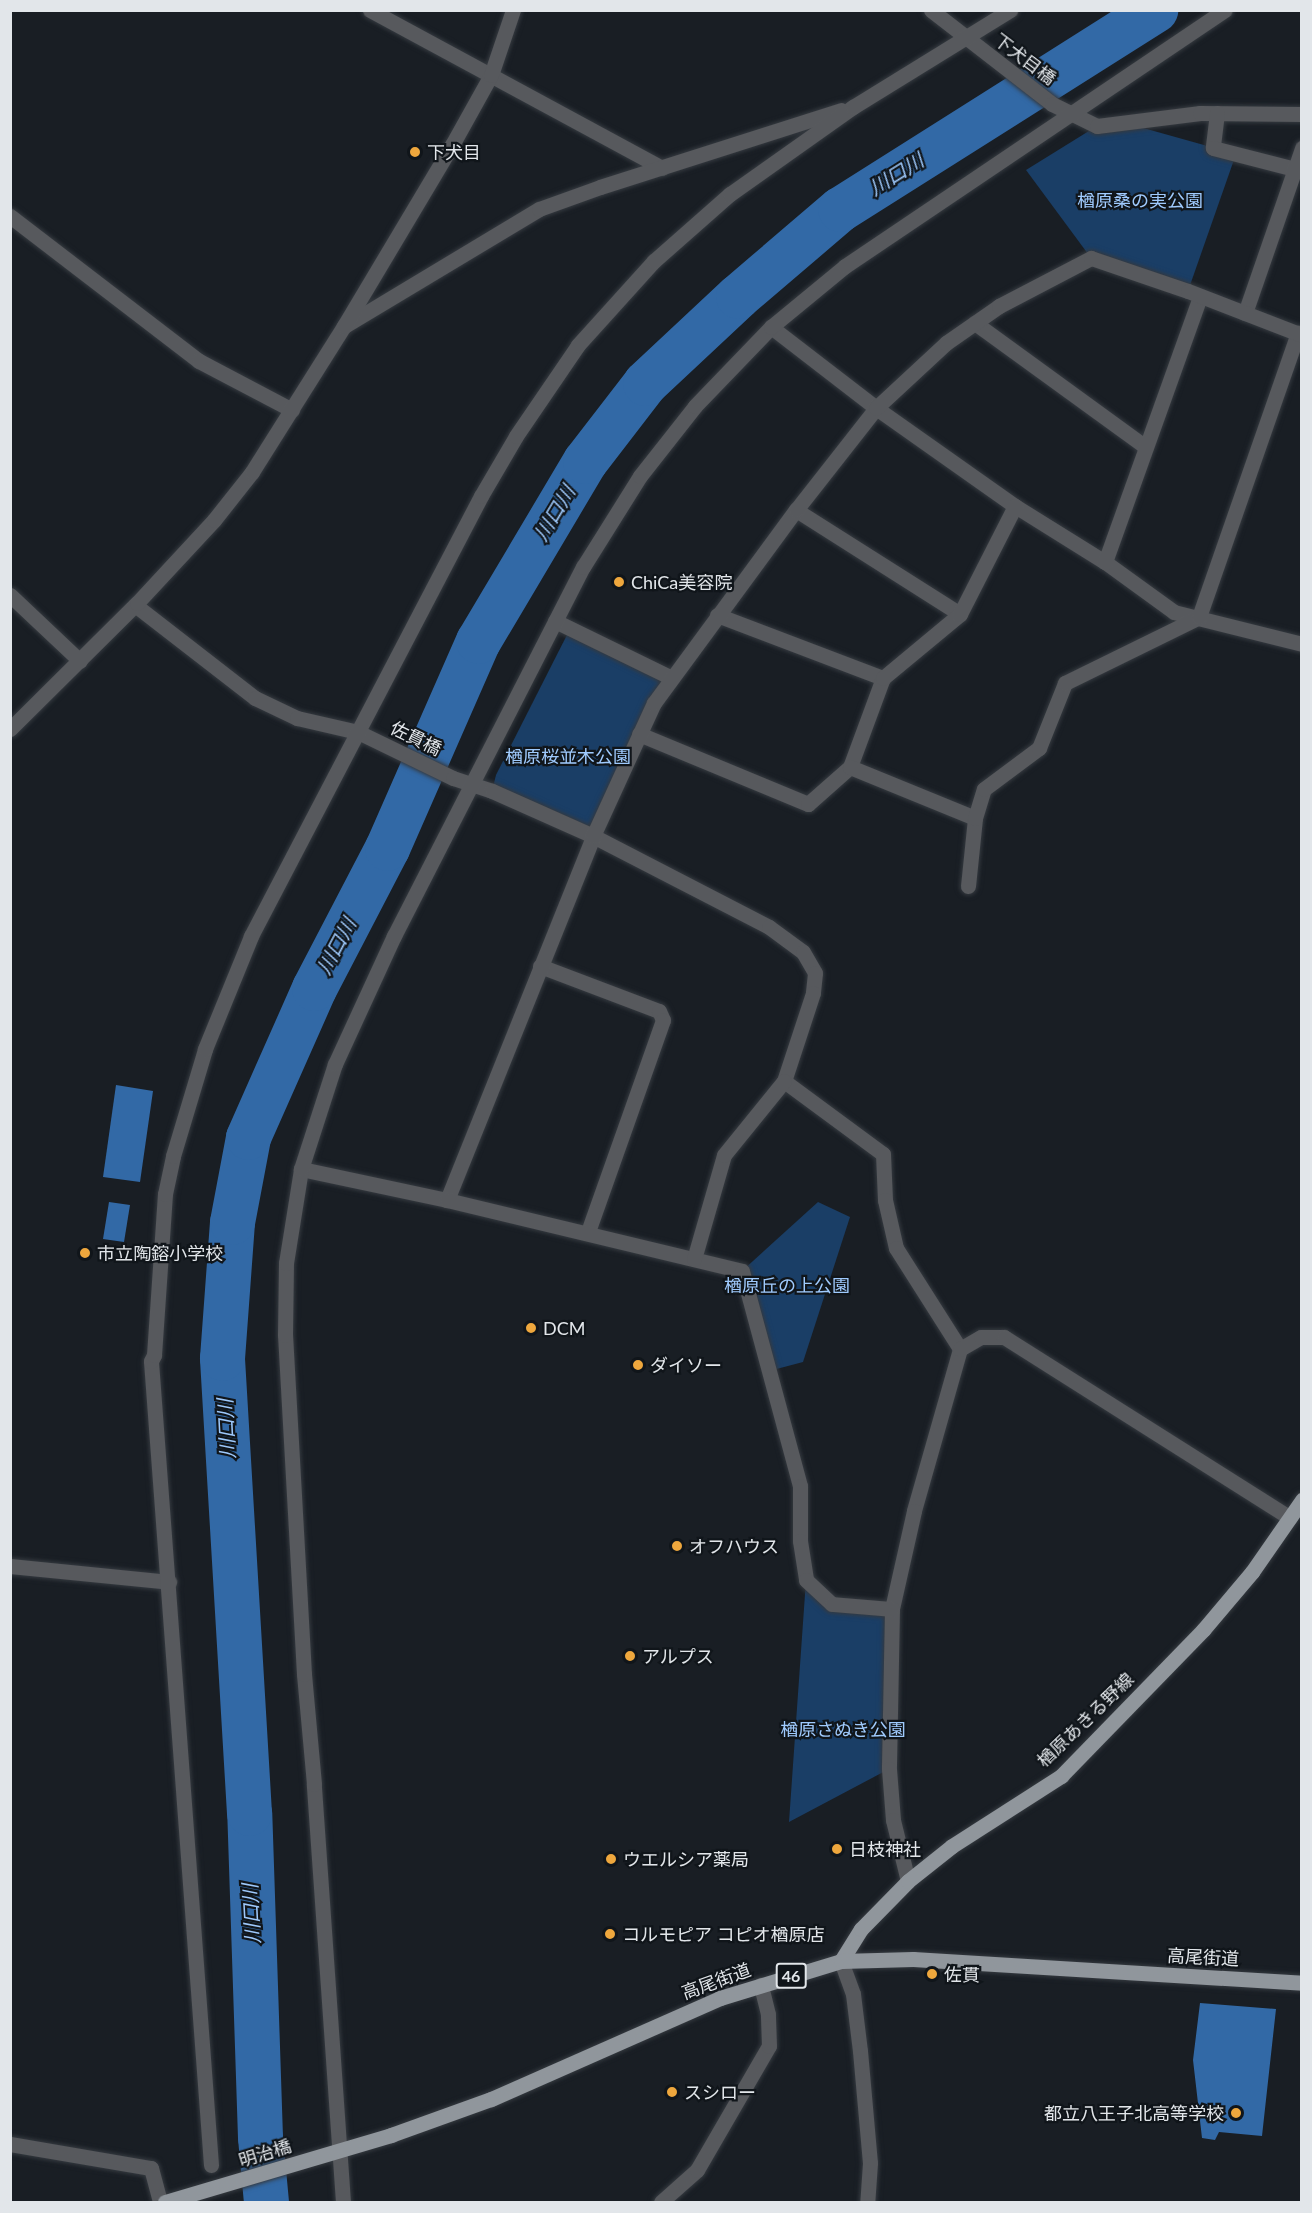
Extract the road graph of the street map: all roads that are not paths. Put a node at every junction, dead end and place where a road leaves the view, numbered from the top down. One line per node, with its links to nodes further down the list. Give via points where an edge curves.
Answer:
1 (370, 10): 7 (street)
2 (513, 10): 7 (street)
3 (931, 10): 6 (street, 下犬目橋)
4 (1010, 10): 6 (street)
5 (1225, 10): 11 (street)
6 (970, 41): 8 (street); 11 (street, 下犬目橋)
7 (491, 75): 13 (street); 19 (street)
8 (853, 106): 13 (street); 39 (street, via 706,214 641,274 578,345 481,496)
9 (1217, 113): 10 (street, 下犬目橋); 11 (street, 下犬目橋, via 1097,126); 14 (street, via 1213,148)
10 (1302, 114)
11 (1071, 115): 20 (street, via 866,250)
12 (1302, 148): 14 (street)
13 (662, 168): 19 (street, via 539,209)
14 (1295, 170): 17 (street)
15 (10, 216): 23 (street, via 199,361)
16 (1200, 296): 17 (street); 18 (street, via 1091,258 999,306); 24 (street)
17 (1245, 313): 21 (street)
18 (975, 323): 22 (street, via 946,343); 24 (street)
19 (344, 326): 23 (street)
20 (771, 327): 22 (street); 33 (street, via 695,406 640,476)
21 (1300, 334): 32 (street)
22 (876, 408): 25 (street); 26 (street)
23 (292, 410): 29 (street, via 252,472 214,520)
24 (1144, 446): 27 (street)
25 (1015, 507): 27 (street); 30 (street)
26 (796, 510): 30 (street); 31 (street)
27 (1105, 562): 32 (street, via 1174,612)
28 (10, 594): 35 (street)
29 (135, 604): 35 (street); 39 (street, 佐貫橋, via 255,698 297,718)
30 (960, 614): 37 (street)
31 (717, 615): 36 (street); 37 (street)
32 (1199, 617): 34 (street); 43 (street, via 1065,683 1039,748 984,789)
33 (555, 621): 36 (street); 42 (street)
34 (1302, 644)
35 (80, 661): 38 (street)
36 (672, 678): 40 (street)
37 (883, 678): 41 (street)
38 (10, 729)
39 (363, 734): 42 (street, 佐貫橋); 56 (street, via 251,936 205,1049 173,1156 165,1194 151,1361)
40 (639, 734): 41 (street, via 808,804); 44 (street)
41 (850, 767): 43 (street)
42 (471, 784): 44 (street, 佐貫橋); 48 (street, via 335,1064)
43 (975, 818): 45 (street)
44 (593, 836): 46 (street); 47 (street, 佐貫橋, via 769,927 803,952 815,973 813,993)
45 (968, 886)
46 (540, 966): 49 (street); 50 (street, via 659,1011 663,1020)
47 (784, 1081): 51 (street, via 724,1155); 52 (street, via 883,1154 885,1200 896,1248)
48 (301, 1169): 49 (street); 63 (street, via 286,1263 285,1335 304,1674)
49 (447, 1200): 50 (street)
50 (588, 1232): 51 (street)
51 (694, 1259): 57 (street, via 742,1271 800,1486 800,1542 806,1580 832,1604)
52 (960, 1349): 54 (street, via 981,1337 1005,1337); 57 (street, via 914,1511)
53 (1302, 1500): 54 (main road, 楢原あきる野線)
54 (1290, 1518): 58 (main road, 楢原あきる野線, via 1252,1572 1203,1630 1061,1776 952,1846)
55 (10, 1566): 56 (street)
56 (169, 1582): 65 (street)
57 (892, 1609): 58 (street, via 889,1769 892,1820)
58 (908, 1881): 59 (main road, 楢原あきる野線, via 861,1929)
59 (841, 1961): 60 (main road, 高尾街道 / 46, via 913,1959); 61 (main road, 高尾街道 / 46); 70 (street, via 853,1994 860,2051 870,2163)
60 (1302, 1983)
61 (761, 1985): 63 (main road, 高尾街道 / 46, via 658,2023 491,2099); 69 (street, via 768,2014 769,2046 697,2169)
62 (10, 2144): 66 (street, via 152,2168)
63 (340, 2151): 64 (main road, 高尾街道 / 46); 68 (street)
64 (312, 2159): 67 (main road, 明治橋 / 46)
65 (211, 2165)
66 (159, 2202)
67 (165, 2202)
68 (343, 2202)
69 (661, 2202)
70 (867, 2202)

